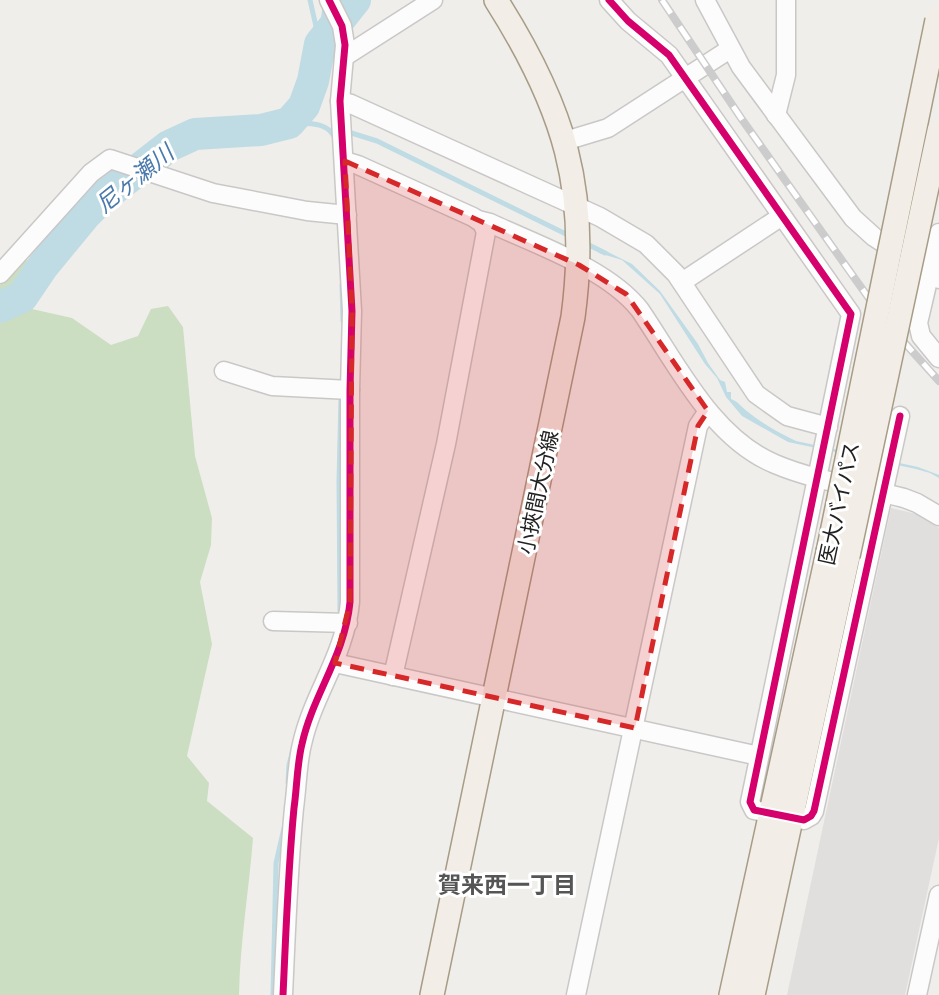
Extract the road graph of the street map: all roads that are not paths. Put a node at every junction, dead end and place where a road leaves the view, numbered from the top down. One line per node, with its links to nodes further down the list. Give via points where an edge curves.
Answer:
1 (329, 0): 9 (street, via 342,26)
2 (432, 0): 9 (street)
3 (496, 0): 14 (main road, 小挾間大分線, via 538,71)
4 (609, 0): 10 (street, via 663,48)
5 (705, 0): 8 (street)
6 (786, 0): 12 (street, via 786,75)
7 (938, 15): 34 (main road, 医大バイパス, bridge)
8 (730, 49): 10 (street); 12 (street)
9 (344, 57): 11 (street)
10 (685, 79): 14 (street, via 608,128); 18 (street)
11 (340, 110): 15 (street); 16 (street, via 351,104)
12 (776, 115): 23 (street, via 853,218)
13 (939, 131): 34 (main road, 医大バイパス, bridge)
14 (565, 141): 16 (main road, 小挾間大分線)
15 (345, 162): 17 (street); 19 (street)
16 (578, 207): 21 (main road, 小挾間大分線); 24 (street, via 646,244)
17 (348, 215): 22 (street, via 235,198 110,159 90,173); 27 (street)
18 (782, 216): 24 (street); 30 (street, via 850,314)
19 (478, 220): 21 (street); 38 (street, via 485,227 485,237 446,444)
20 (939, 233): 23 (street)
21 (579, 249): 28 (street, via 633,301); 39 (main road, 小挾間大分線, via 573,317)
22 (0, 274)
23 (934, 276): 25 (street, via 918,323 921,336)
24 (682, 282): 30 (street, via 756,394 787,416)
25 (939, 358)
26 (224, 371): 27 (street, via 272,386)
27 (350, 390): 36 (street)
28 (708, 411): 31 (street, via 747,449 775,465); 40 (street, via 698,426)
29 (900, 416): 32 (street)
30 (828, 427): 31 (street)
31 (818, 477): 32 (street); 41 (street)
32 (885, 493): 33 (street); 42 (street, via 814,811 808,819)
33 (939, 516)
34 (838, 554): 42 (main road, 医大バイパス)
35 (273, 621): 36 (street)
36 (348, 623): 37 (street)
37 (335, 663): 38 (street); 44 (street, via 302,744)
38 (393, 676): 39 (street)
39 (495, 698): 40 (street); 45 (main road, 小挾間大分線)
40 (635, 728): 41 (street); 46 (street)
41 (759, 756): 42 (street, via 750,806)
42 (781, 815): 47 (main road, 医大バイパス); 48 (main road, 医大バイパス)
43 (939, 895): 49 (street)
44 (282, 995)
45 (432, 995)
46 (576, 995)
47 (731, 995)
48 (753, 995)
49 (917, 995)

